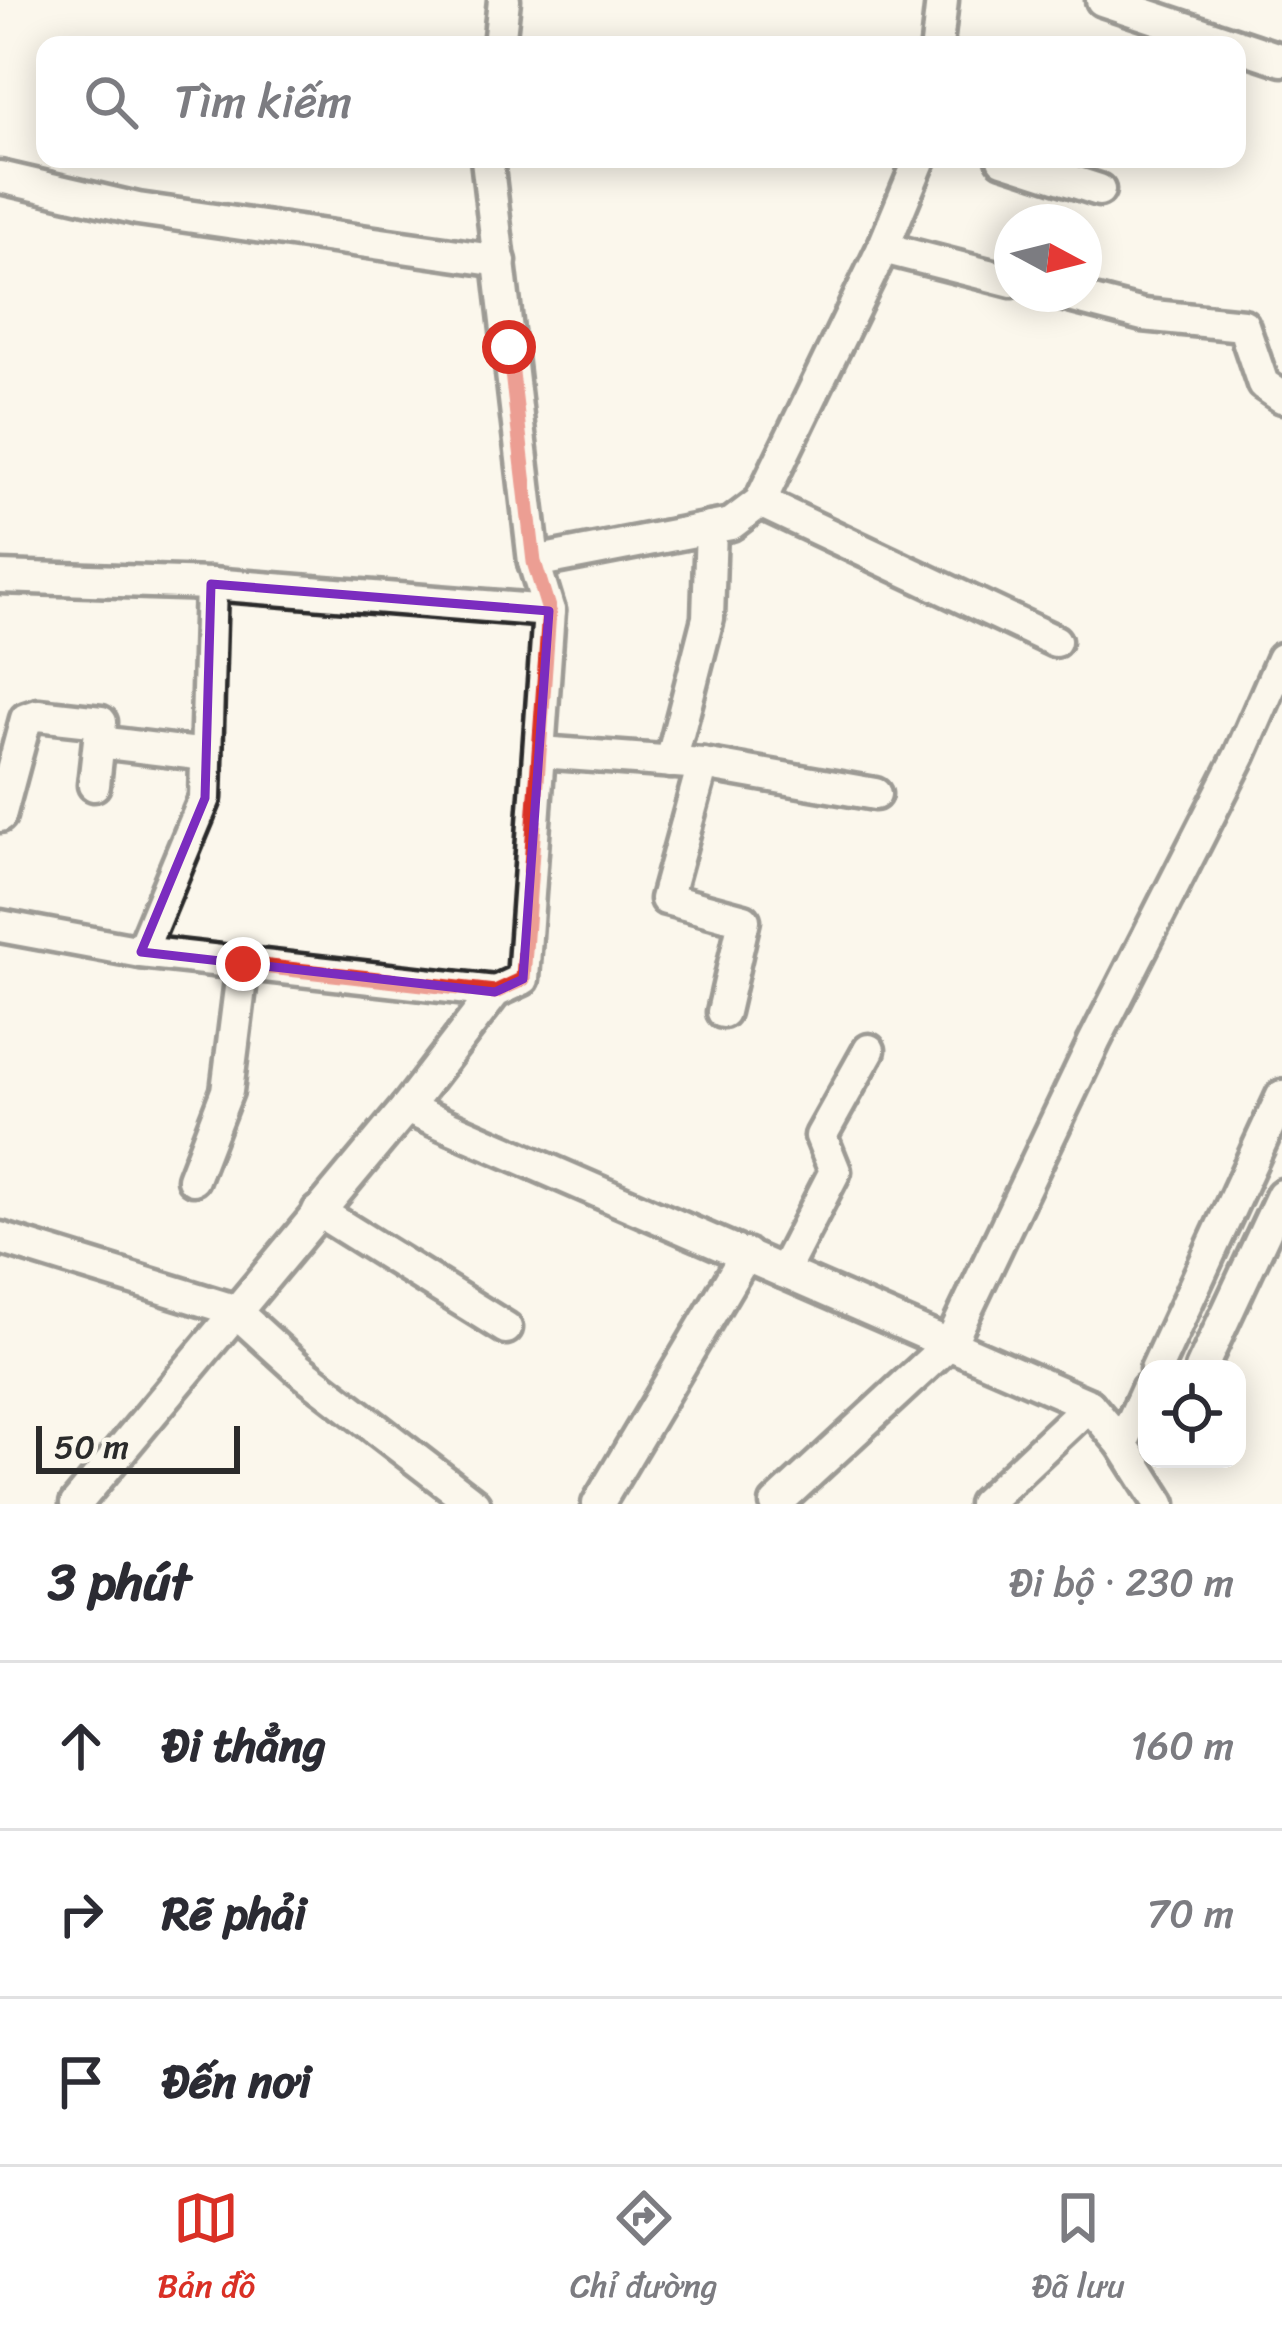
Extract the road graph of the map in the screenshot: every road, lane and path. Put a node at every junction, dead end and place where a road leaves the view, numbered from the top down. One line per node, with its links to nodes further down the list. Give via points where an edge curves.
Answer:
1 (505, 0): 4 (street)
2 (942, 0): 5 (street)
3 (1102, 0): 6 (street)
4 (501, 36)
5 (938, 36)
6 (1210, 36)
7 (1246, 48): 8 (street)
8 (1282, 60)
9 (488, 168): 15 (street)
10 (916, 168): 14 (street)
11 (1031, 168): 13 (street)
12 (0, 176): 15 (street, via 137,209)
13 (1100, 190)
14 (883, 248): 16 (street); 19 (street)
15 (500, 261): 21 (street)
16 (994, 276)
17 (1102, 304): 18 (street, via 1243,325 1263,384)
18 (1282, 397)
19 (760, 502): 20 (street); 25 (street)
20 (711, 528): 21 (street); 30 (street, via 708,618)
21 (534, 562): 24 (street)
22 (0, 578): 23 (street)
23 (211, 584): 24 (street); 29 (street)
24 (549, 611): 28 (street)
25 (1055, 641)
26 (1282, 658): 51 (street)
27 (99, 742): 29 (street); 32 (street); 34 (street, via 101,722 26,719)
28 (540, 752): 30 (street); 38 (street, via 523,979)
29 (206, 755): 36 (street, via 205,798)
30 (671, 762): 31 (street)
31 (703, 764): 33 (street); 39 (street, via 666,899 744,920)
32 (94, 785)
33 (875, 794)
34 (0, 817)
35 (0, 926): 36 (street)
36 (141, 952): 37 (street)
37 (243, 964): 38 (street); 43 (street, via 227,1091)
38 (495, 992): 42 (street)
39 (723, 1012)
40 (869, 1050): 48 (street, via 821,1136 835,1171)
41 (1282, 1096): 52 (street)
42 (406, 1108): 45 (street); 47 (street)
43 (194, 1179)
44 (1282, 1196): 53 (street)
45 (318, 1211): 49 (street); 50 (street)
46 (0, 1238): 49 (street)
47 (746, 1254): 48 (street); 61 (street)
48 (783, 1272): 51 (street)
49 (234, 1310): 59 (street); 60 (street)
50 (506, 1328)
51 (951, 1342): 54 (street); 62 (street)
52 (1160, 1360)
53 (1205, 1360)
54 (1089, 1405): 56 (street); 63 (street)
55 (1138, 1409): 56 (street)
56 (1122, 1444): 57 (street)
57 (1138, 1457)
58 (1151, 1468): 64 (street)
59 (76, 1504)
60 (474, 1504)
61 (598, 1504)
62 (776, 1504)
63 (984, 1504)
64 (1160, 1504)

